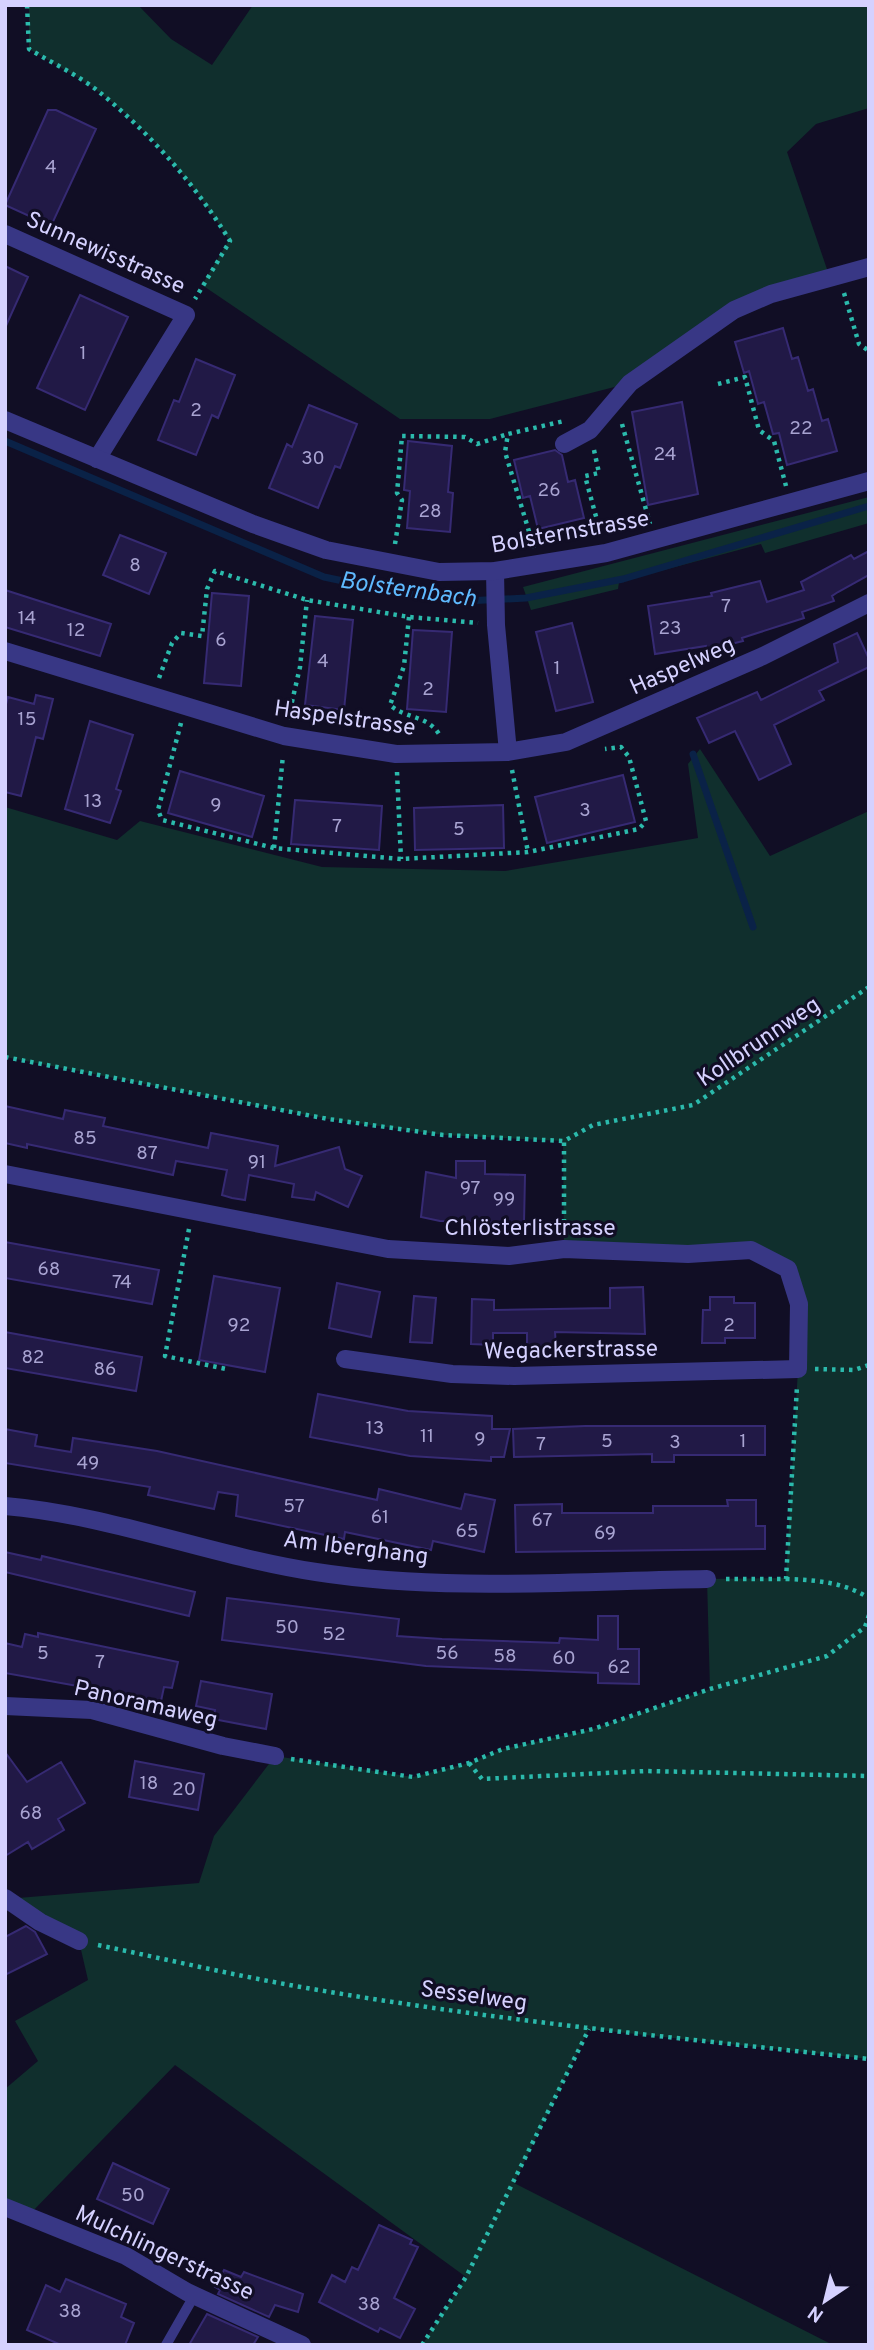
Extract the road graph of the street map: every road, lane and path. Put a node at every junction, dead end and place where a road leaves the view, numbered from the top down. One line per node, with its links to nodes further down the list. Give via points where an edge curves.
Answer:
1 (27, 5): 5 (path, via 29,49 96,90 144,131 208,206 230,241)
2 (5, 234): 5 (street, Sunnewisstrasse)
3 (869, 267): 4 (street)
4 (839, 275): 6 (path, via 859,344); 8 (street, via 734,310 630,383)
5 (186, 315): 13 (street, Sunnewisstrasse)
6 (869, 351)
7 (718, 384): 15 (path, via 745,377 759,429 774,441)
8 (615, 401): 10 (street); 16 (path)
9 (5, 420): 13 (street, Bolsternstrasse)
10 (590, 430): 11 (path, via 560,420 542,429); 12 (street); 17 (path, via 600,473 585,476)
11 (508, 434): 18 (path, via 477,443 465,437 402,436 397,493 402,500); 19 (path, via 505,452)
12 (564, 444)
13 (97, 459): 18 (street, Bolsternstrasse, via 253,524 326,550)
14 (869, 481): 15 (street, Bolsternstrasse)
15 (791, 503): 16 (street, Bolsternstrasse)
16 (653, 541): 17 (street, Bolsternstrasse)
17 (606, 553): 19 (street, Bolsternstrasse)
18 (393, 565): 20 (street, Bolsternstrasse, via 439,572)
19 (539, 566): 20 (street, Bolsternstrasse)
20 (495, 571): 24 (street)
21 (307, 600): 23 (path); 26 (path, via 215,571 207,589 202,636 181,633 172,643); 28 (path, via 300,667)
22 (869, 603): 30 (street, Haspelweg, via 763,656 566,742)
23 (409, 617): 24 (path); 32 (path, via 404,666 390,705 428,720)
24 (496, 620): 30 (street)
25 (5, 651): 26 (street, Haspelstrasse)
26 (152, 696): 27 (street, Haspelstrasse)
27 (186, 706): 28 (street, Haspelstrasse); 33 (path, via 158,810 162,820)
28 (284, 736): 31 (street, Haspelstrasse); 33 (path)
29 (596, 750): 34 (path, via 621,747 629,757 646,821 639,829)
30 (508, 752): 32 (street, Haspelstrasse); 34 (path)
31 (396, 754): 32 (street, Haspelstrasse); 35 (path)
32 (449, 754)
33 (274, 848): 35 (path)
34 (528, 852): 35 (path)
35 (401, 859)
36 (869, 987): 38 (path, Kollbrunnweg, via 693,1105 593,1125)
37 (5, 1057): 38 (path, via 328,1119 443,1135)
38 (564, 1141): 41 (path)
39 (5, 1174): 40 (street, Chlösterlistrasse)
40 (192, 1211): 41 (street, Chlösterlistrasse, via 388,1249 509,1256); 44 (path, via 165,1356)
41 (564, 1249): 45 (street, Chlösterlistrasse, via 688,1254 751,1250 788,1269 799,1304)
42 (345, 1359): 45 (street, Wegackerstrasse, via 452,1374 514,1376)
43 (869, 1364): 45 (path, via 855,1370)
44 (226, 1368)
45 (798, 1369): 48 (path)
46 (5, 1506): 47 (street, Am Iberghang, via 106,1523 314,1572 405,1582)
47 (707, 1579): 48 (path)
48 (786, 1579): 49 (path, via 820,1580 852,1588)
49 (869, 1598)
50 (869, 1615): 53 (path, via 865,1627 827,1656 593,1729 503,1749)
51 (5, 1706): 52 (street, Panoramaweg, via 92,1710)
52 (275, 1756): 53 (path, via 413,1777)
53 (469, 1763): 54 (path, via 482,1779 672,1771)
54 (869, 1776)
55 (5, 1898): 56 (street)
56 (79, 1941): 57 (path, Sesselweg, via 300,1987)
57 (589, 2029): 58 (path, Sesselweg); 63 (path, via 466,2277)
58 (869, 2059)
59 (5, 2207): 60 (street, Mulchlingerstrasse, via 134,2260)
60 (194, 2296): 61 (lane); 62 (street, Mulchlingerstrasse)
61 (166, 2345)
62 (302, 2345)
63 (422, 2345)

